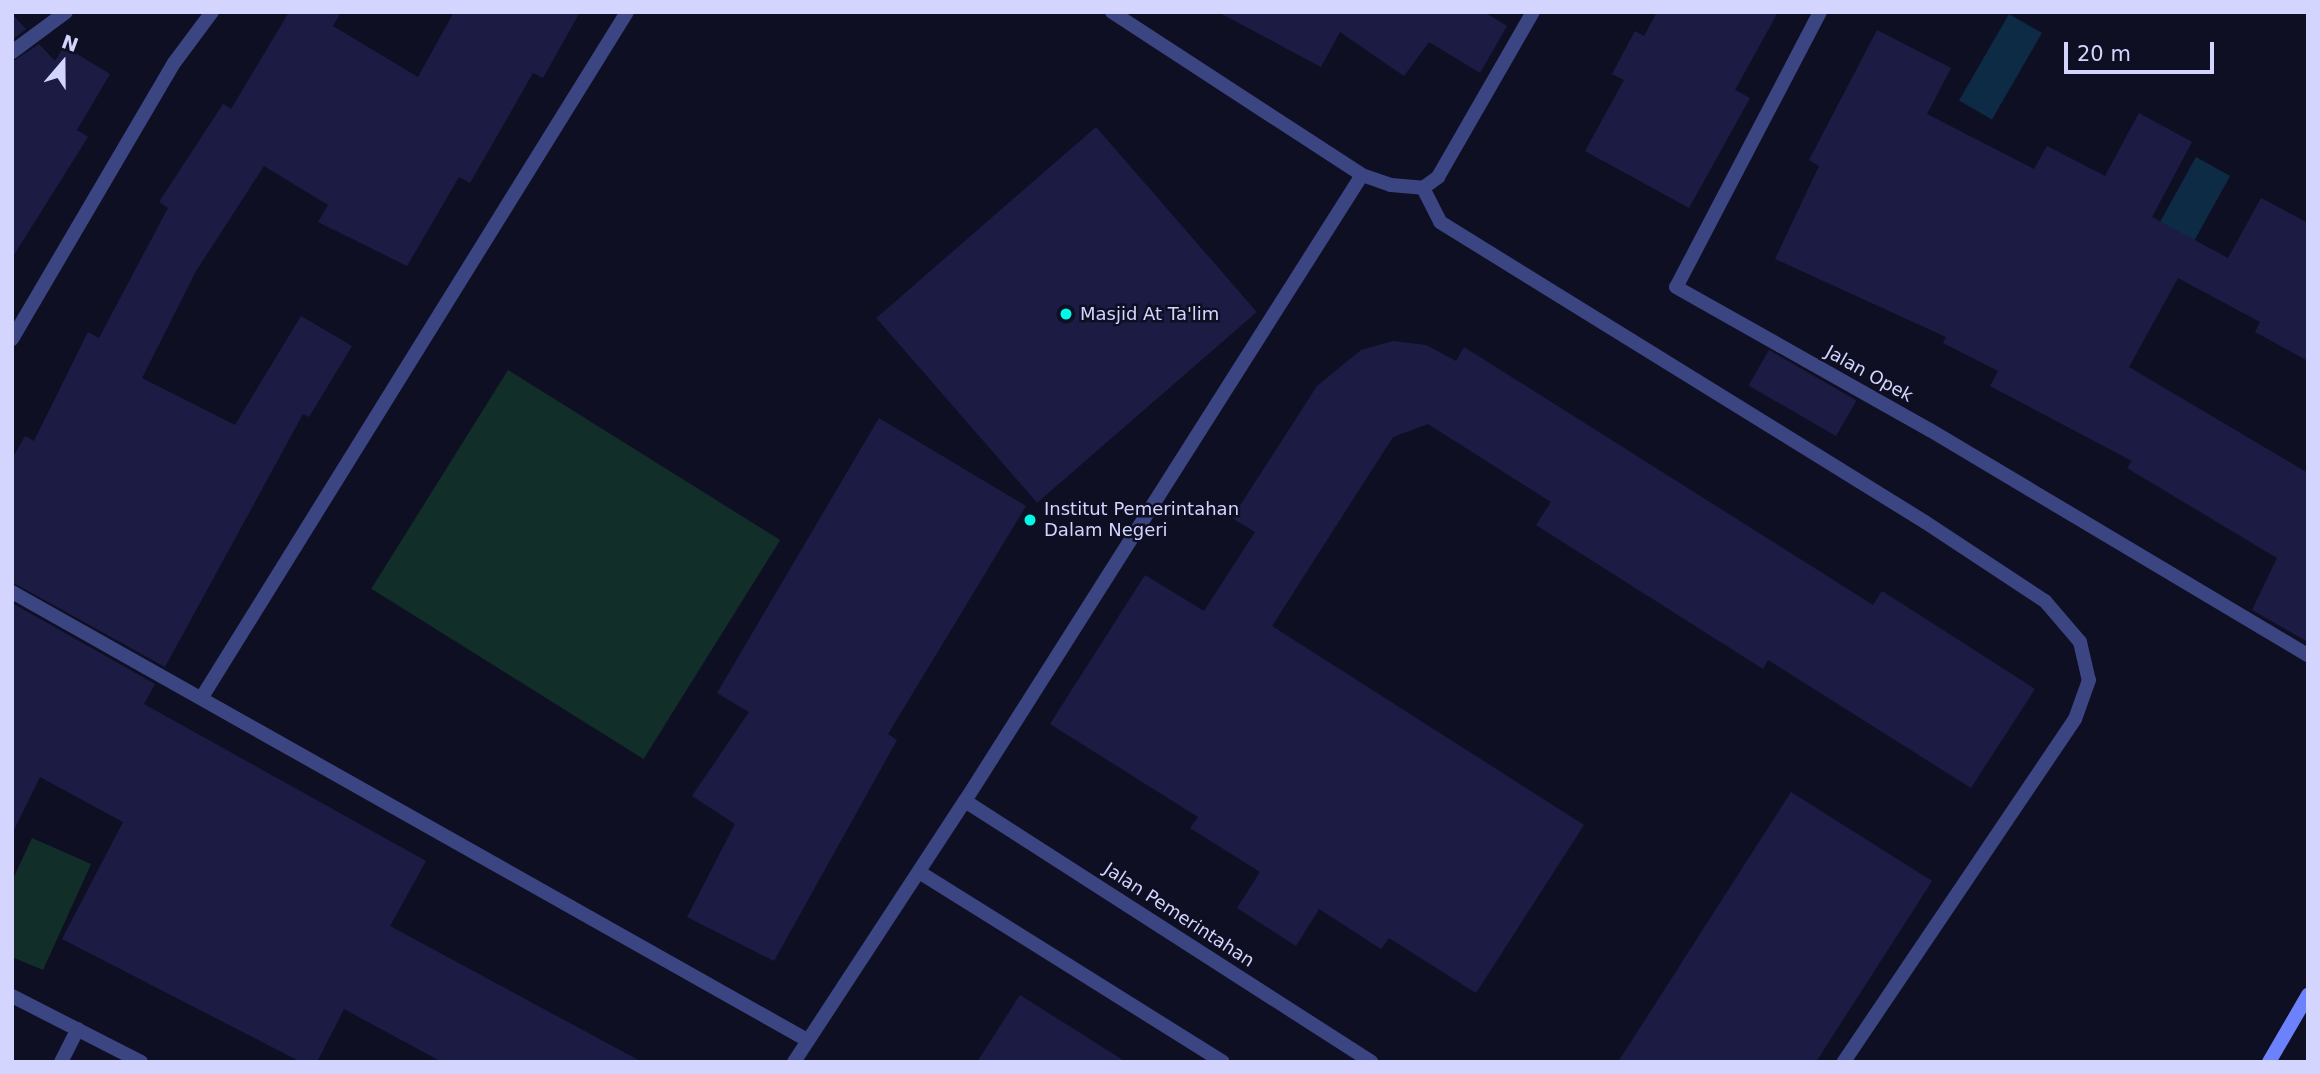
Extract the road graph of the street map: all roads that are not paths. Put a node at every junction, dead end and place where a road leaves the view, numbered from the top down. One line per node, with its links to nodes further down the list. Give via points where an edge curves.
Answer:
1 (66, 12): 7 (street)
2 (212, 12): 10 (street, via 174,63)
3 (627, 12): 13 (street)
4 (1112, 12): 8 (street)
5 (1533, 12): 9 (street, via 1438,177)
6 (1819, 12): 12 (street, Jalan Opek, via 1676,287 1930,430)
7 (12, 52)
8 (1362, 174): 9 (street, via 1391,185); 14 (street)
9 (1423, 188): 25 (street, via 1440,222 1925,522 2045,601 2080,642 2089,680 2075,719)
10 (12, 339)
11 (12, 592): 13 (street)
12 (2308, 656)
13 (202, 697): 19 (street)
14 (965, 801): 15 (street); 24 (street, Jalan Pemerintahan)
15 (919, 872): 19 (street); 23 (street)
16 (2308, 995): 26 (street)
17 (12, 996): 18 (street)
18 (78, 1030): 20 (street); 21 (street)
19 (807, 1040): 22 (street)
20 (61, 1062)
21 (141, 1062)
22 (794, 1062)
23 (1223, 1062)
24 (1372, 1062)
25 (1844, 1062)
26 (2269, 1062)

